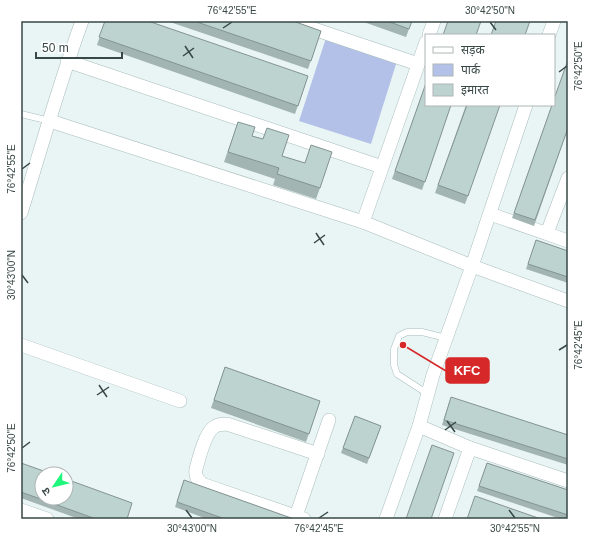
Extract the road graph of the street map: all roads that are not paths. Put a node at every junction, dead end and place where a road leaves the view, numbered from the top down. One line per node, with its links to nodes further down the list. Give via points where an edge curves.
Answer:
1 (82, 21): 8 (street)
2 (290, 21): 9 (street)
3 (434, 21): 5 (street)
4 (554, 21): 6 (street)
5 (428, 34)
6 (549, 34)
7 (425, 45): 9 (street)
8 (67, 61): 12 (street); 13 (street)
9 (418, 64): 13 (street)
10 (526, 106): 16 (street)
11 (21, 114): 12 (lane)
12 (50, 121): 15 (street); 17 (street)
13 (382, 166): 17 (street)
14 (568, 178): 18 (street)
15 (21, 213)
16 (490, 214): 18 (street); 20 (street)
17 (363, 222): 20 (street)
18 (547, 233): 19 (street)
19 (568, 241)
20 (472, 266): 21 (street); 22 (street)
21 (568, 301)
22 (446, 338): 24 (street); 24 (lane, via 422,332 407,332 399,336 394,349 397,374)
23 (21, 344): 25 (street)
24 (428, 394): 27 (street)
25 (180, 401)
26 (329, 420): 29 (street)
27 (418, 426): 28 (street); 34 (street)
28 (470, 448): 30 (street); 35 (street)
29 (318, 454): 32 (street); 32 (street, via 227,424 219,424 213,427 208,435 196,469 197,480 202,484)
30 (568, 481)
31 (21, 510): 33 (street)
32 (300, 518)
33 (47, 519)
34 (386, 519)
35 (445, 519)

